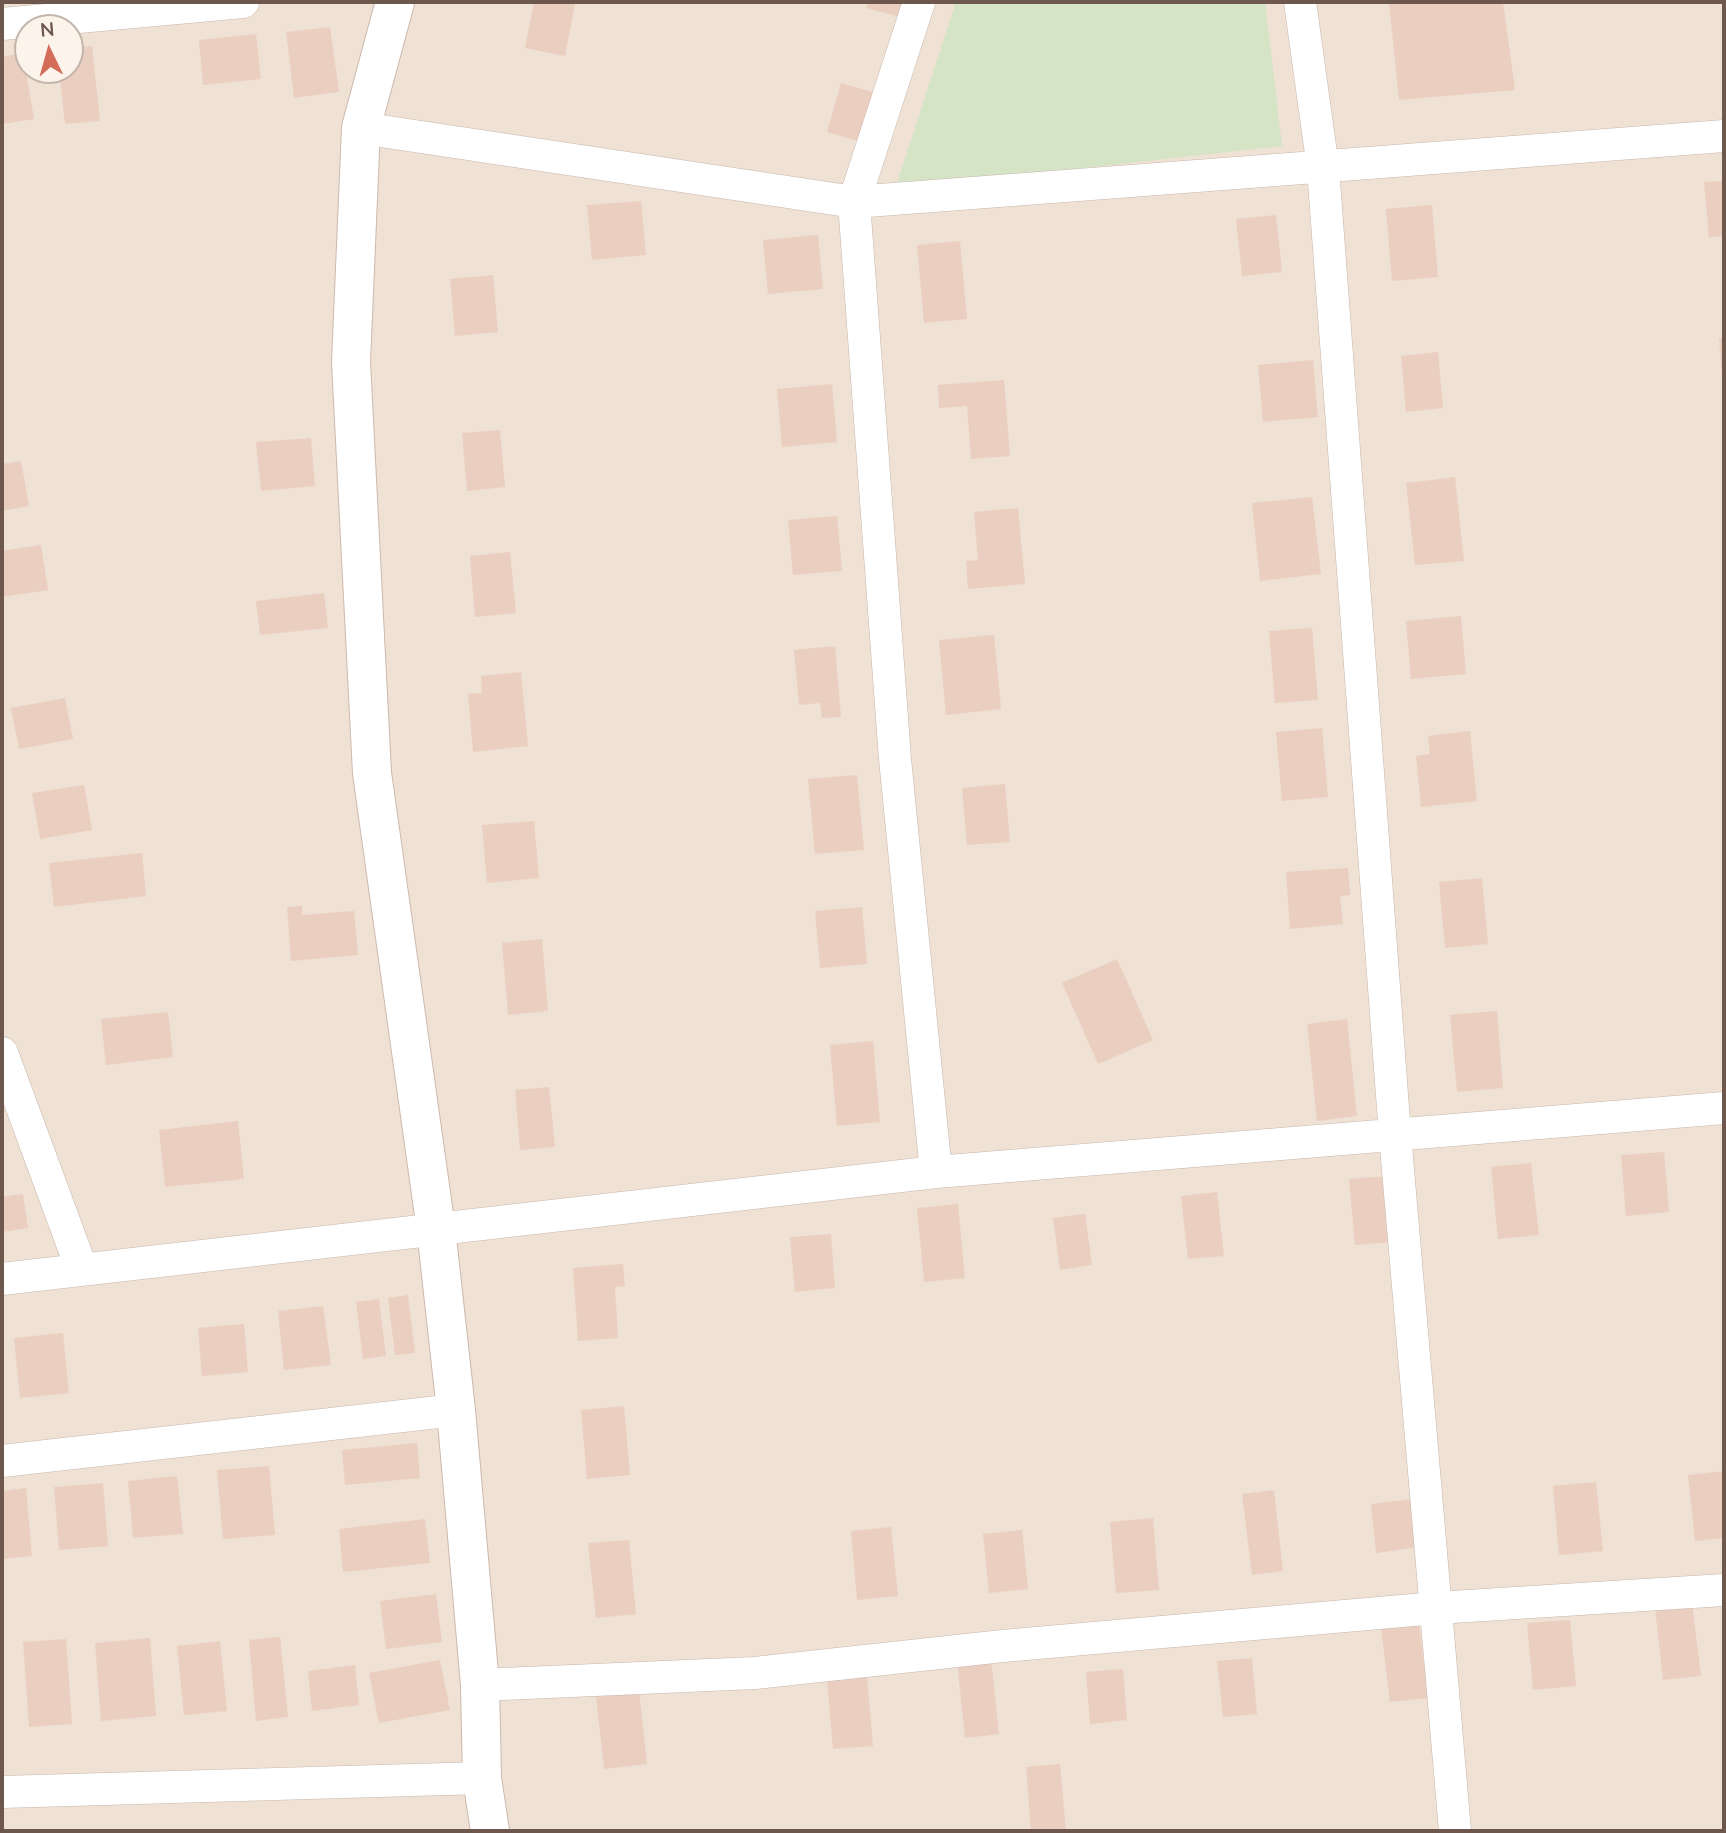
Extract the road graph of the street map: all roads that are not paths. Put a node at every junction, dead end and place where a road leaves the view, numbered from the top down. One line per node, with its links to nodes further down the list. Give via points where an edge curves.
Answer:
1 (243, 2): 5 (street)
2 (395, 2): 6 (street)
3 (919, 2): 9 (street)
4 (1300, 2): 8 (street)
5 (2, 24)
6 (361, 128): 9 (street); 14 (street, via 351,362 372,773)
7 (1724, 136): 8 (street)
8 (1323, 168): 9 (street); 12 (street)
9 (854, 202): 13 (street, via 895,759)
10 (4, 1070): 15 (street)
11 (1724, 1108): 12 (street)
12 (1395, 1135): 13 (street); 20 (street)
13 (936, 1172): 14 (street)
14 (436, 1228): 15 (street); 17 (street)
15 (82, 1270): 16 (street)
16 (2, 1279)
17 (456, 1410): 18 (street); 21 (street)
18 (2, 1461)
19 (1724, 1590): 20 (street)
20 (1436, 1608): 21 (street, via 755,1673); 25 (street)
21 (480, 1685): 22 (street)
22 (482, 1778): 23 (street); 24 (street)
23 (2, 1791)
24 (490, 1831)
25 (1455, 1831)

